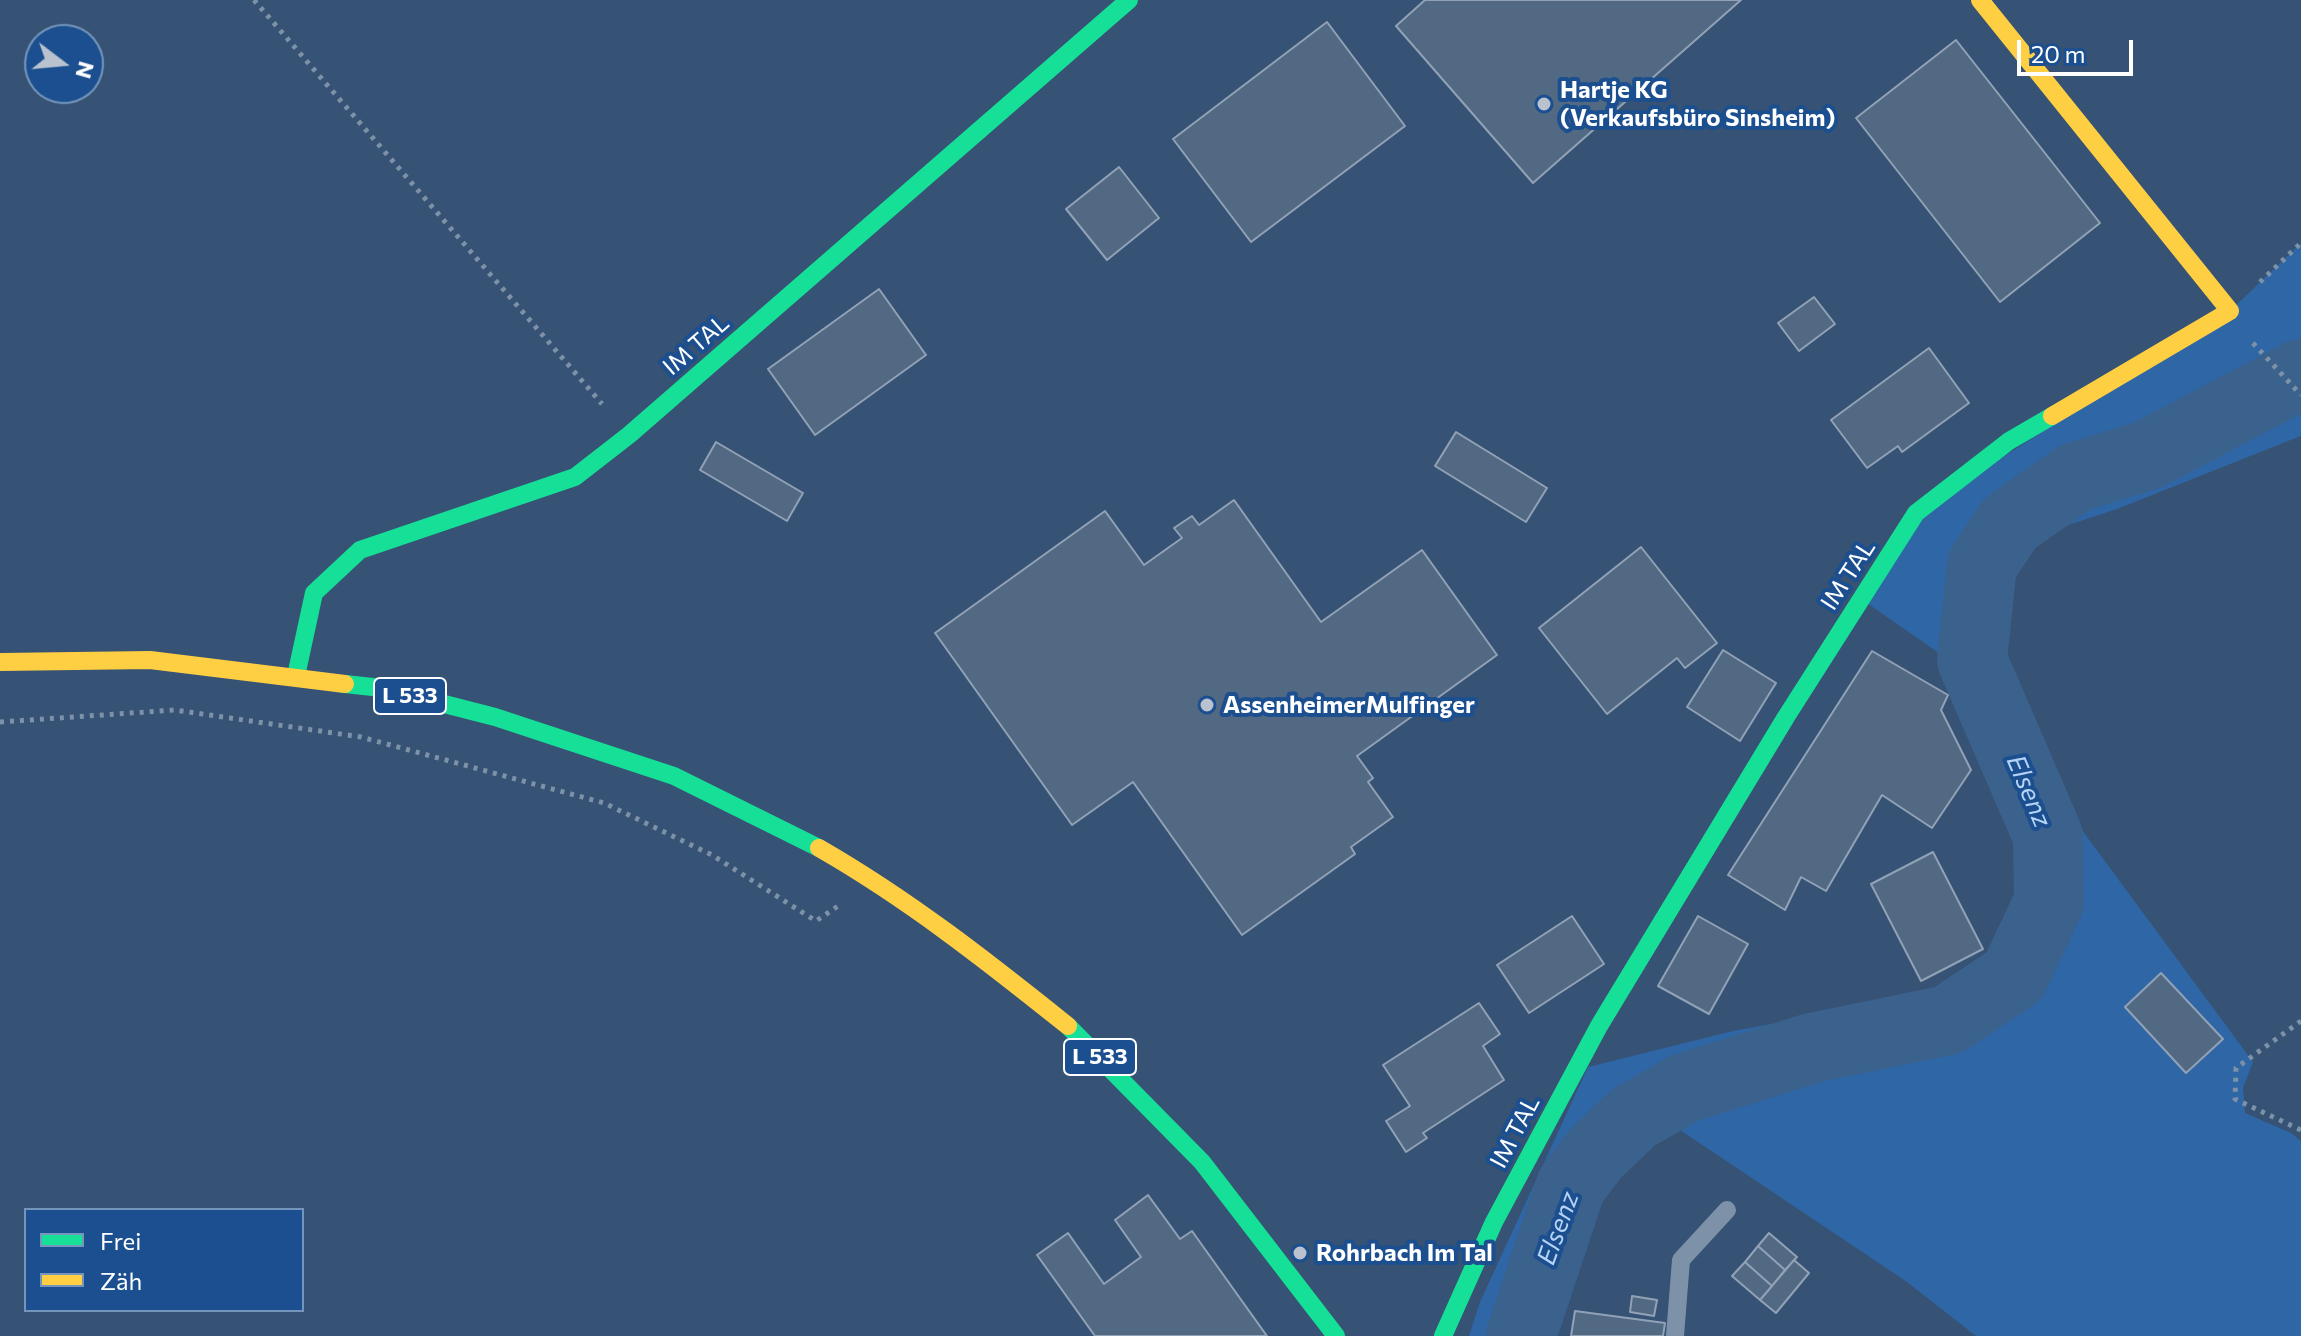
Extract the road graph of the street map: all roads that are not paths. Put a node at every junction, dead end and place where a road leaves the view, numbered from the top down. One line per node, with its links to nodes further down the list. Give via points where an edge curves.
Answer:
1 (1129, 0): 4 (street, IM TAL, via 575,477 360,550 314,593)
2 (1980, 0): 7 (street, IM TAL, via 2230,311 2009,441 1916,513 1599,1026 1494,1222)
3 (0, 662): 4 (street, L 533, via 150,660)
4 (296, 676): 6 (street, L 533, via 382,688 495,717 674,776 797,835 875,880 1075,1031 1202,1162)
5 (1727, 1210): 8 (lane, via 1681,1260)
6 (1336, 1336)
7 (1443, 1336)
8 (1675, 1336)

